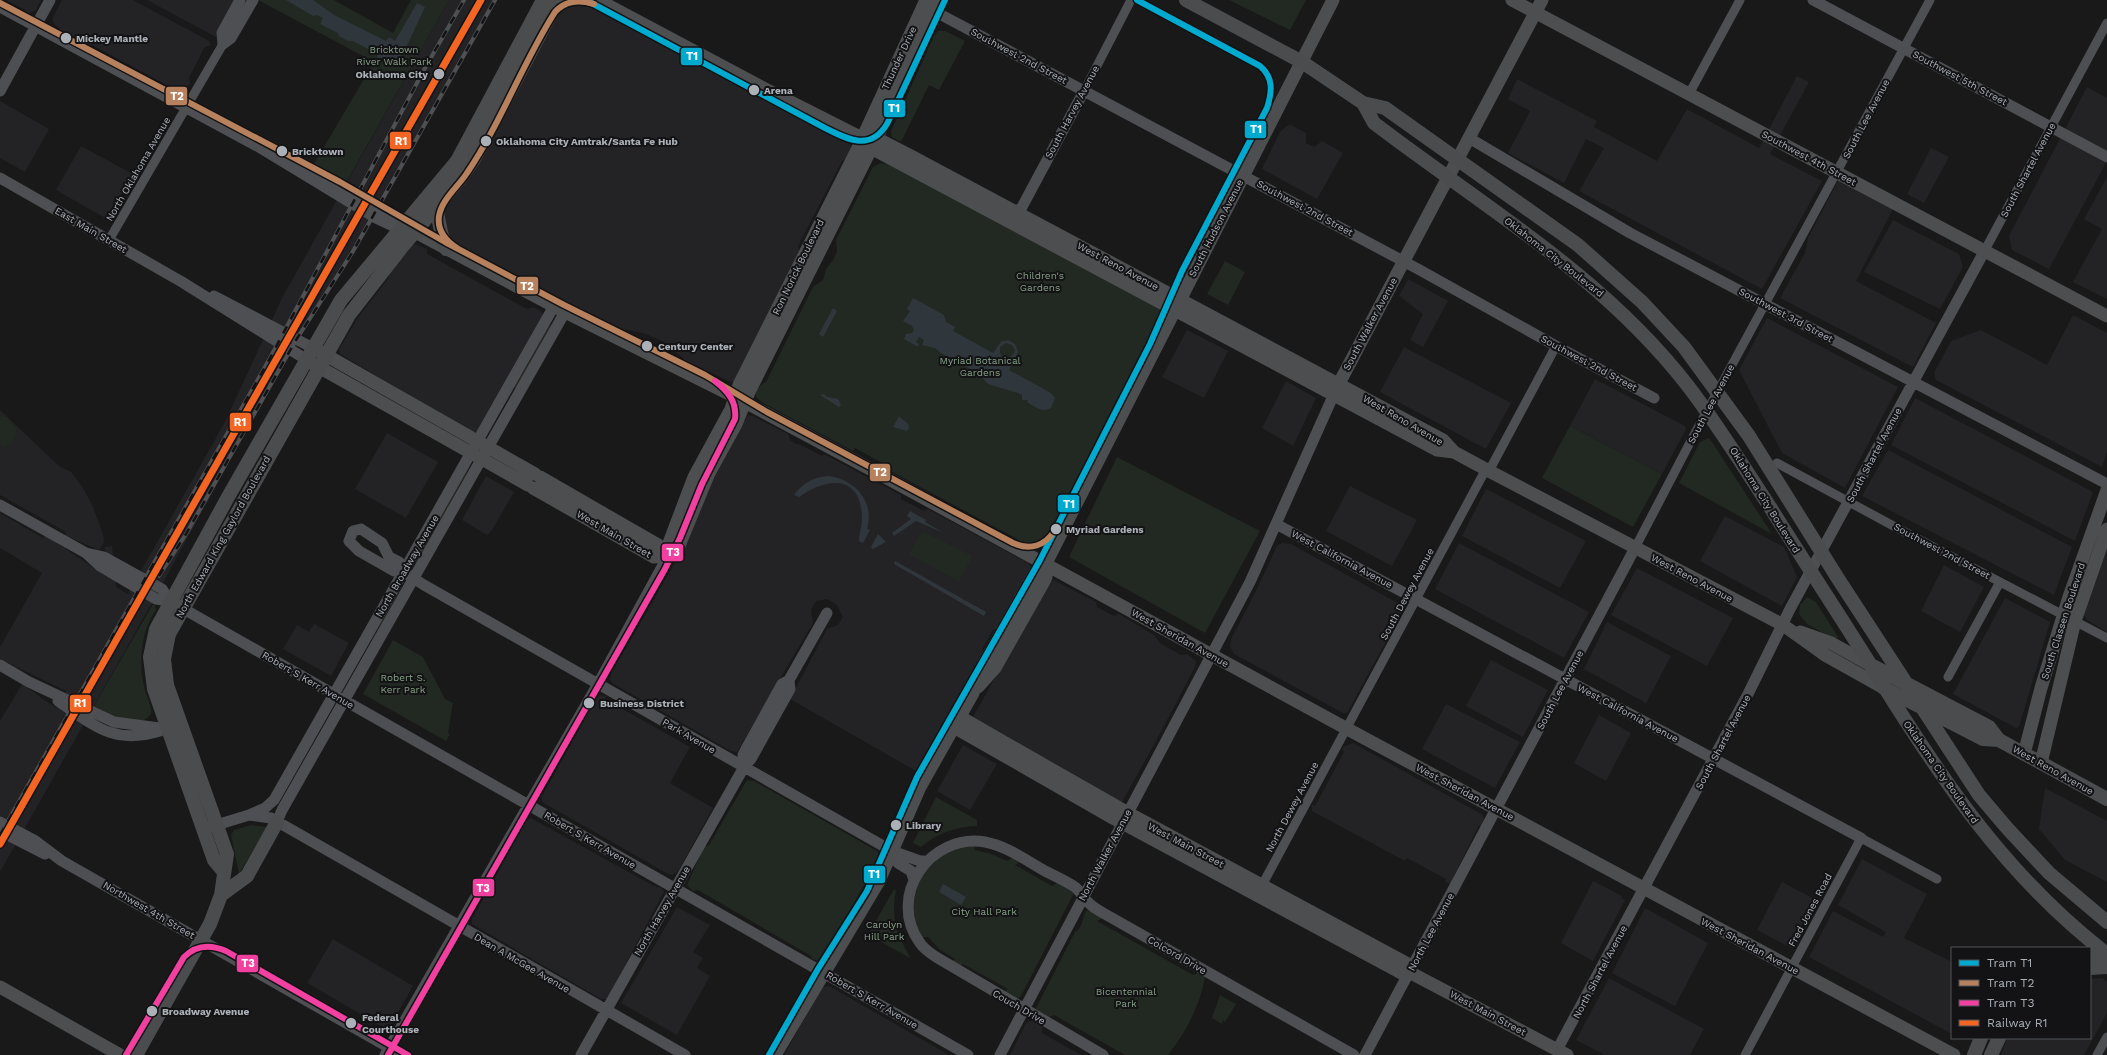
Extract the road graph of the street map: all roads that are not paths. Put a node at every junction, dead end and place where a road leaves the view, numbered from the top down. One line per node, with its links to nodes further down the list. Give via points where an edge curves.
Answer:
1 (50, 0): 19 (street)
2 (240, 0): 20 (street, via 222,33)
3 (253, 0): 20 (street, via 231,38)
4 (544, 0): 40 (main road, via 463,152)
5 (558, 0): 38 (main road, via 474,159)
6 (598, 0): 29 (main road, West Reno Avenue)
7 (1131, 0): 24 (street, South Harvey Avenue)
8 (1186, 0): 22 (main road, Oklahoma City Boulevard)
9 (1333, 0): 22 (main road, South Hudson Avenue)
10 (1512, 0): 17 (main road, Southwest 4th Street)
11 (1542, 0): 17 (main road, South Walker Avenue)
12 (1740, 0): 25 (street)
13 (1813, 0): 21 (street, Southwest 5th Street)
14 (1930, 0): 21 (street, South Lee Avenue)
15 (932, 3): 24 (street, Southwest 2nd Street); 29 (main road, Thunder Drive); 31 (main road, Thunder Drive, via 908,70)
16 (0, 7): 19 (street)
17 (1536, 13): 25 (main road, Southwest 4th Street); 30 (main road, South Walker Avenue)
18 (2107, 24): 28 (street, South Shartel Avenue)
19 (36, 26): 23 (street); 27 (street)
20 (223, 44): 27 (street, North Oklahoma Avenue)
21 (1904, 48): 28 (street, Southwest 5th Street); 34 (street, South Lee Avenue)
22 (1302, 62): 26 (main road, Oklahoma City Boulevard); 35 (main road, South Hudson Avenue)
23 (0, 91)
24 (1084, 91): 35 (street, Southwest 2nd Street); 39 (street, South Harvey Avenue, via 1022,206)
25 (1689, 94): 34 (main road, Southwest 4th Street)
26 (1363, 103): 33 (main road, Oklahoma City Boulevard, via 1385,108); 36 (main road, Oklahoma City Boulevard, via 1374,123)
27 (186, 108): 40 (street, via 259,147 332,180 400,219); 41 (street, North Oklahoma Avenue)
28 (2052, 127): 32 (street, Southwest 5th Street); 43 (street, South Shartel Avenue)
29 (862, 138): 31 (main road, West Reno Avenue); 57 (main road, Ron Norick Boulevard, via 739,385)
30 (1469, 138): 33 (main road, South Walker Avenue); 46 (street, Southwest 3rd Street, via 1630,233)
31 (874, 143): 39 (main road, West Reno Avenue); 57 (main road, Ron Norick Boulevard)
32 (2107, 157)
33 (1458, 159): 36 (main road, South Walker Avenue); 54 (main road, Oklahoma City Boulevard, via 1578,245 1607,269 1684,347)
34 (1837, 173): 43 (main road, Southwest 4th Street); 46 (street, South Lee Avenue)
35 (1243, 175): 44 (street, Southwest 2nd Street); 45 (main road, South Hudson Avenue)
36 (1448, 177): 44 (main road, South Walker Avenue); 59 (main road, Oklahoma City Boulevard, via 1560,259 1610,301 1647,339)
37 (0, 178): 41 (street, East Main Street)
38 (436, 207): 40 (main road); 42 (main road)
39 (1012, 216): 45 (main road, West Reno Avenue)
40 (409, 229): 42 (main road, West Sheridan Avenue); 50 (main road, North Edward King Gaylord Boulevard, via 347,293); 51 (main road, North Edward King Gaylord Boulevard, via 357,304)
41 (109, 240): 50 (street, East Main Street, via 182,282 233,305)
42 (446, 249): 47 (main road, West Sheridan Avenue)
43 (1985, 250): 48 (main road, Southwest 4th Street); 52 (street, South Shartel Avenue)
44 (1404, 261): 49 (street, Southwest 2nd Street); 53 (main road, South Walker Avenue)
45 (1177, 304): 53 (main road, West Reno Avenue); 80 (main road, South Hudson Avenue)
46 (1765, 304): 52 (street, Southwest 3rd Street); 54 (street, South Lee Avenue)
47 (559, 309): 57 (main road, West Sheridan Avenue); 60 (street, North Broadway Avenue)
48 (2107, 316)
49 (1556, 346): 55 (street, Southwest 2nd Street); 63 (street, South Dewey Avenue)
50 (310, 354): 51 (main road, West Main Street); 68 (main road, North Edward King Gaylord Boulevard)
51 (323, 361): 56 (main road, West Main Street); 58 (main road, West Main Street); 72 (main road, North Edward King Gaylord Boulevard)
52 (1914, 382): 66 (street, Southwest 3rd Street); 69 (street, South Shartel Avenue)
53 (1336, 389): 63 (main road, West Reno Avenue, via 1438,450 1454,452); 74 (street, South Walker Avenue)
54 (1717, 392): 59 (street, South Lee Avenue); 78 (main road, Oklahoma City Boulevard, via 1749,436)
55 (1654, 398)
56 (405, 400): 58 (main road); 60 (main road, West Main Street)
57 (740, 400): 64 (main road, via 731,409); 79 (main road, via 736,424 709,473 678,548); 80 (main road, West Sheridan Avenue)
58 (399, 412): 61 (main road, West Main Street)
59 (1707, 412): 77 (street, South Lee Avenue); 82 (main road, Oklahoma City Boulevard, via 1723,433)
60 (483, 445): 61 (street, North Broadway Avenue); 65 (main road, West Main Street)
61 (477, 456): 65 (main road, West Main Street); 81 (street, North Broadway Avenue); 83 (street, North Broadway Avenue)
62 (1777, 462): 69 (street, Southwest 2nd Street)
63 (1488, 470): 77 (main road, West Reno Avenue); 85 (street, South Dewey Avenue)
64 (694, 477): 76 (main road); 79 (main road, via 669,543)
65 (534, 481): 71 (main road, West Main Street); 73 (main road, West Main Street)
66 (2107, 484)
67 (2107, 490): 88 (main road, South Classen Boulevard)
68 (228, 497): 72 (main road); 86 (main road, North Edward King Gaylord Boulevard)
69 (1849, 502): 78 (street, South Shartel Avenue); 84 (street, Southwest 2nd Street)
70 (0, 505): 86 (street, Robert S Kerr Avenue, via 86,553 104,557 162,590)
71 (592, 506): 73 (main road); 76 (main road, West Main Street)
72 (237, 511): 86 (main road, North Edward King Gaylord Boulevard)
73 (585, 517): 79 (main road, West Main Street, via 654,557)
74 (1276, 524): 85 (street, West California Avenue); 91 (street, South Walker Avenue, via 1250,582)
75 (2107, 529): 88 (main road, South Classen Boulevard)
76 (658, 545): 79 (main road, West Main Street)
77 (1635, 548): 89 (main road, West Reno Avenue); 95 (street, South Lee Avenue)
78 (1822, 552): 82 (street, South Shartel Avenue); 96 (main road, Oklahoma City Boulevard)
79 (668, 556): 97 (street)
80 (1046, 563): 91 (main road, West Sheridan Avenue); 102 (main road, South Hudson Avenue, via 1036,571 984,663 973,693)
81 (404, 572): 81 (street, Park Avenue, via 399,562 389,557 378,539 361,529 353,531 349,541 351,545 394,571); 83 (street, Park Avenue); 99 (street, North Broadway Avenue)
82 (1810, 572): 89 (street, South Shartel Avenue); 92 (main road, Oklahoma City Boulevard)
83 (414, 578): 97 (street, Park Avenue); 100 (street, North Broadway Avenue)
84 (2000, 582): 88 (street, Southwest 2nd Street); 94 (street)
85 (1416, 599): 95 (street, West California Avenue); 104 (street, South Dewey Avenue)
86 (176, 605): 99 (street, Robert S Kerr Avenue); 103 (main road, North Edward King Gaylord Boulevard, via 156,629 150,666 154,689)
87 (827, 613): 109 (street, North Harvey Avenue, via 789,680 790,689)
88 (2069, 618): 90 (street, Southwest 2nd Street); 106 (main road, South Classen Boulevard); 108 (main road, South Classen Boulevard)
89 (1783, 625): 92 (main road, West Reno Avenue, via 1831,643); 98 (main road, West Reno Avenue, via 1825,655); 107 (street, South Shartel Avenue)
90 (2107, 638)
91 (1211, 655): 104 (main road, West Sheridan Avenue); 114 (street, North Walker Avenue)
92 (1870, 664): 96 (main road, West Reno Avenue); 98 (main road, Oklahoma City Boulevard)
93 (0, 665): 103 (street, via 89,716 125,725)
94 (1948, 676)
95 (1566, 680): 107 (street, West California Avenue); 112 (street, South Lee Avenue)
96 (1905, 682): 101 (main road, Oklahoma City Boulevard); 105 (main road, West Reno Avenue, via 1989,727)
97 (598, 684): 109 (street, Park Avenue); 111 (street)
98 (1884, 688): 101 (main road, West Reno Avenue); 133 (main road, Oklahoma City Boulevard, via 1947,785 1984,833 2045,900)
99 (334, 694): 100 (street, Robert S Kerr Avenue); 113 (street, North Broadway Avenue, via 274,800 265,808)
100 (345, 701): 111 (street, Robert S Kerr Avenue); 116 (street, North Broadway Avenue)
101 (1921, 707): 105 (main road, West Reno Avenue, via 1982,738); 130 (main road, Oklahoma City Boulevard, via 1979,795 2007,828 2049,873)
102 (957, 722): 114 (main road, West Main Street); 120 (main road, South Hudson Avenue, via 920,787)
103 (174, 727): 117 (main road, North Edward King Gaylord Boulevard)
104 (1347, 729): 112 (main road, West Sheridan Avenue); 127 (street, North Dewey Avenue)
105 (1999, 740): 106 (main road, West Reno Avenue)
106 (2024, 754): 108 (main road, West Reno Avenue)
107 (1714, 759): 119 (street, West California Avenue); 126 (street, South Shartel Avenue)
108 (2041, 763): 110 (main road, West Reno Avenue)
109 (744, 767): 120 (street, Park Avenue); 125 (street, North Harvey Avenue)
110 (2107, 799)
111 (528, 804): 125 (street, Robert S Kerr Avenue); 131 (street)
112 (1496, 810): 126 (main road, West Sheridan Avenue); 139 (street, North Lee Avenue)
113 (249, 815): 116 (street, Dean A McGee Avenue, via 266,817); 117 (street, Dean A McGee Avenue)
114 (1125, 818): 127 (main road, West Main Street); 129 (street, North Walker Avenue)
115 (0, 822): 121 (street, Northwest 4th Street, via 34,840)
116 (277, 822): 117 (street, via 268,825 246,823); 128 (main road, via 247,876); 131 (street, Dean A McGee Avenue)
117 (211, 830): 128 (main road, North Edward King Gaylord Boulevard, via 227,854)
118 (0, 831): 121 (street, Northwest 4th Street)
119 (1861, 838): 123 (street, West California Avenue); 136 (street, Fred Jones Road)
120 (892, 851): 122 (street, Park Avenue, via 920,862); 124 (street, Park Avenue, via 898,863 911,872); 138 (main road, South Hudson Avenue, via 865,905)
121 (62, 861): 132 (street, Northwest 4th Street)
122 (927, 861): 124 (street); 129 (street, Colcord Drive, via 949,846 966,842 987,843 1004,848 1076,888)
123 (1937, 879)
124 (914, 880): 142 (street, Couch Drive, via 909,906 912,927 920,943 936,958)
125 (675, 889): 138 (street, Robert S Kerr Avenue); 141 (street, North Harvey Avenue)
126 (1644, 889): 136 (main road, West Sheridan Avenue); 147 (street, North Shartel Avenue)
127 (1260, 891): 139 (main road, West Main Street, via 1406,963)
128 (222, 895): 132 (main road)
129 (1084, 897): 142 (street, North Walker Avenue); 157 (street, Colcord Drive, via 1092,906 1112,918)
130 (2107, 922)
131 (458, 926): 141 (street, Dean A McGee Avenue); 146 (street)
132 (201, 940): 146 (street, Northwest 4th Street); 149 (main road)
133 (2107, 955): 134 (main road)
134 (2091, 958)
135 (2107, 967): 137 (main road)
136 (1792, 968): 159 (street, Fred Jones Road); 160 (main road, West Sheridan Avenue)
137 (2091, 968)
138 (823, 972): 153 (main road, South Hudson Avenue); 154 (street, Robert S Kerr Avenue)
139 (1409, 972): 147 (main road, West Main Street); 158 (street, North Lee Avenue)
140 (0, 987): 148 (main road)
141 (606, 1010): 151 (street, North Harvey Avenue); 152 (street, Dean A McGee Avenue)
142 (1023, 1010): 155 (street, North Walker Avenue); 156 (street, Couch Drive)
143 (2107, 1037): 163 (street)
144 (1981, 1039): 161 (main road)
145 (1998, 1039): 162 (main road)
146 (387, 1051): 150 (street, Northwest 4th Street)
147 (1560, 1053)
148 (120, 1055)
149 (136, 1055)
150 (402, 1055)
151 (580, 1055)
152 (685, 1055)
153 (775, 1055)
154 (968, 1055)
155 (1000, 1055)
156 (1103, 1055)
157 (1354, 1055)
158 (1365, 1055)
159 (1745, 1055)
160 (1954, 1055)
161 (1974, 1055)
162 (1991, 1055)
163 (2097, 1055)

